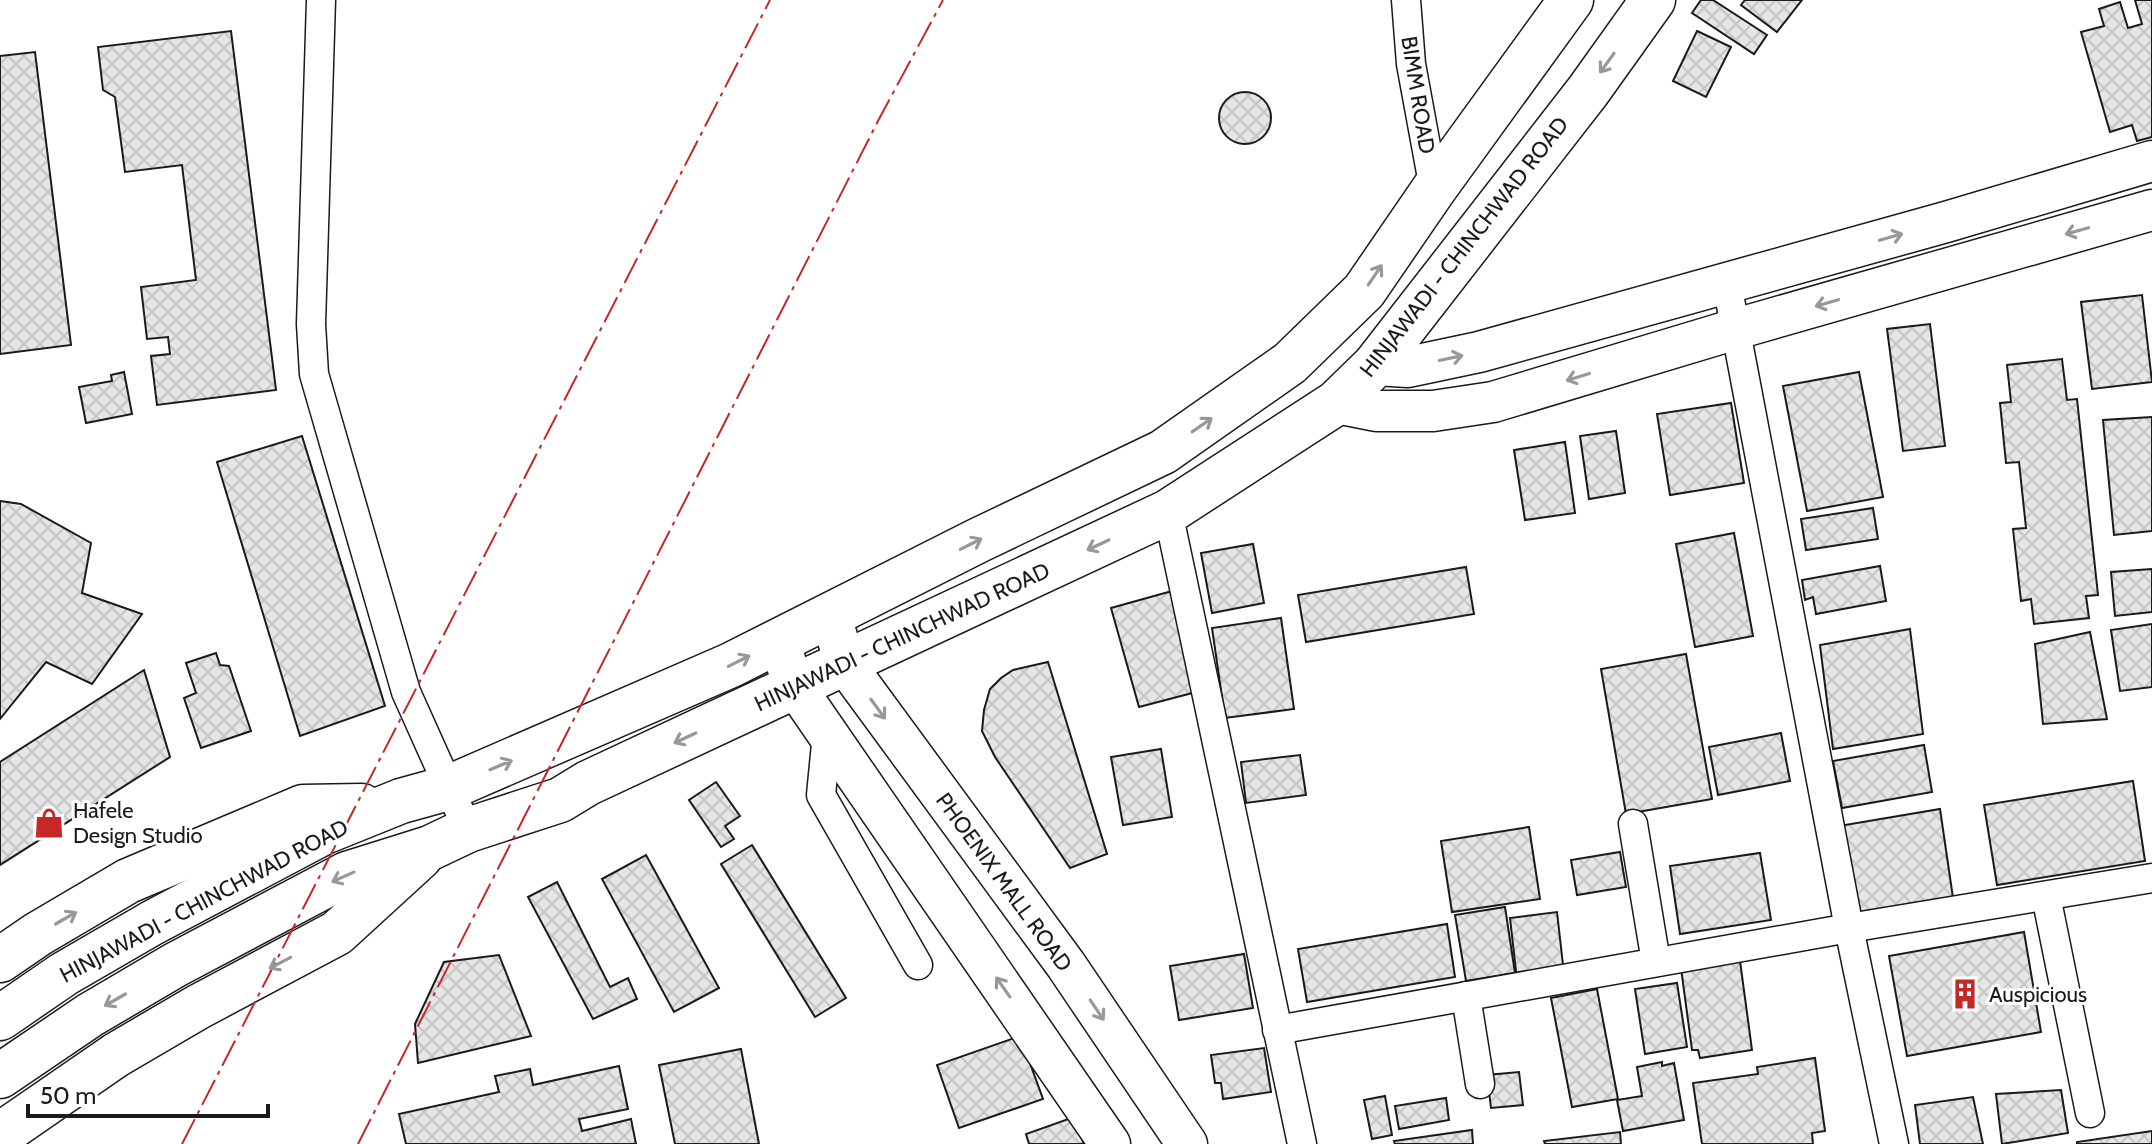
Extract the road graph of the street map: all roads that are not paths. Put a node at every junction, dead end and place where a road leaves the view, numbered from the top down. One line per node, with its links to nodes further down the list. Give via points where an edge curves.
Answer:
1 (321, 0): 18 (street, via 314,374 406,692)
2 (1406, 0): 6 (street, BIMM ROAD, via 1411,64)
3 (1571, 0): 6 (main road, HINJAWADI - CHINCHWAD ROAD)
4 (1653, 0): 10 (main road, HINJAWADI - CHINCHWAD ROAD, one-way to 10)
5 (2148, 162): 7 (street); 8 (street, one-way to 5)
6 (1434, 189): 13 (main road, HINJAWADI - CHINCHWAD ROAD, one-way to 6, via 1163,452 1281,370 1364,291)
7 (2151, 217): 9 (street, one-way to 9)
8 (1727, 284): 9 (street); 10 (street, one-way to 8, via 1408,367 1479,352)
9 (1736, 329): 11 (street, one-way to 11, via 1493,402 1433,411 1376,411); 25 (street)
10 (1375, 365): 11 (main road, HINJAWADI - CHINCHWAD ROAD)
11 (1336, 403): 12 (main road, HINJAWADI - CHINCHWAD ROAD)
12 (1168, 512): 15 (main road, HINJAWADI - CHINCHWAD ROAD, one-way to 15); 31 (street)
13 (831, 616): 14 (main road, HINJAWADI - CHINCHWAD ROAD); 15 (street, PHOENIX MALL ROAD)
14 (778, 641): 16 (street); 18 (main road, HINJAWADI - CHINCHWAD ROAD, one-way to 14)
15 (845, 664): 16 (main road, HINJAWADI - CHINCHWAD ROAD); 37 (street, PHOENIX MALL ROAD, one-way to 37, via 1066,965)
16 (795, 687): 17 (street); 21 (main road, HINJAWADI - CHINCHWAD ROAD, one-way to 21, via 560,800)
17 (827, 734): 28 (street, via 821,795); 36 (street, one-way to 17)
18 (448, 788): 19 (main road, HINJAWADI - CHINCHWAD ROAD); 21 (street)
19 (391, 805): 22 (main road, via 401,810); 26 (main road, one-way to 19, via 128,881 303,807); 30 (main road, HINJAWADI - CHINCHWAD ROAD, via 324,832 152,923)
20 (1633, 824): 27 (street)
21 (468, 830): 22 (main road, HINJAWADI - CHINCHWAD ROAD)
22 (430, 848): 32 (main road, HINJAWADI - CHINCHWAD ROAD, one-way to 32, via 320,888 175,965); 35 (main road, one-way to 35, via 337,933 116,1055)
23 (2152, 878): 24 (street)
24 (2046, 896): 25 (street); 34 (street)
25 (1849, 928): 27 (street); 39 (street)
26 (0, 960)
27 (1656, 962): 29 (street)
28 (918, 965)
29 (1466, 996): 31 (street); 33 (street)
30 (0, 1018)
31 (1277, 1030): 38 (street)
32 (0, 1076)
33 (1480, 1084)
34 (2090, 1113)
35 (0, 1135)
36 (1110, 1144)
37 (1187, 1144)
38 (1302, 1144)
39 (1894, 1144)

